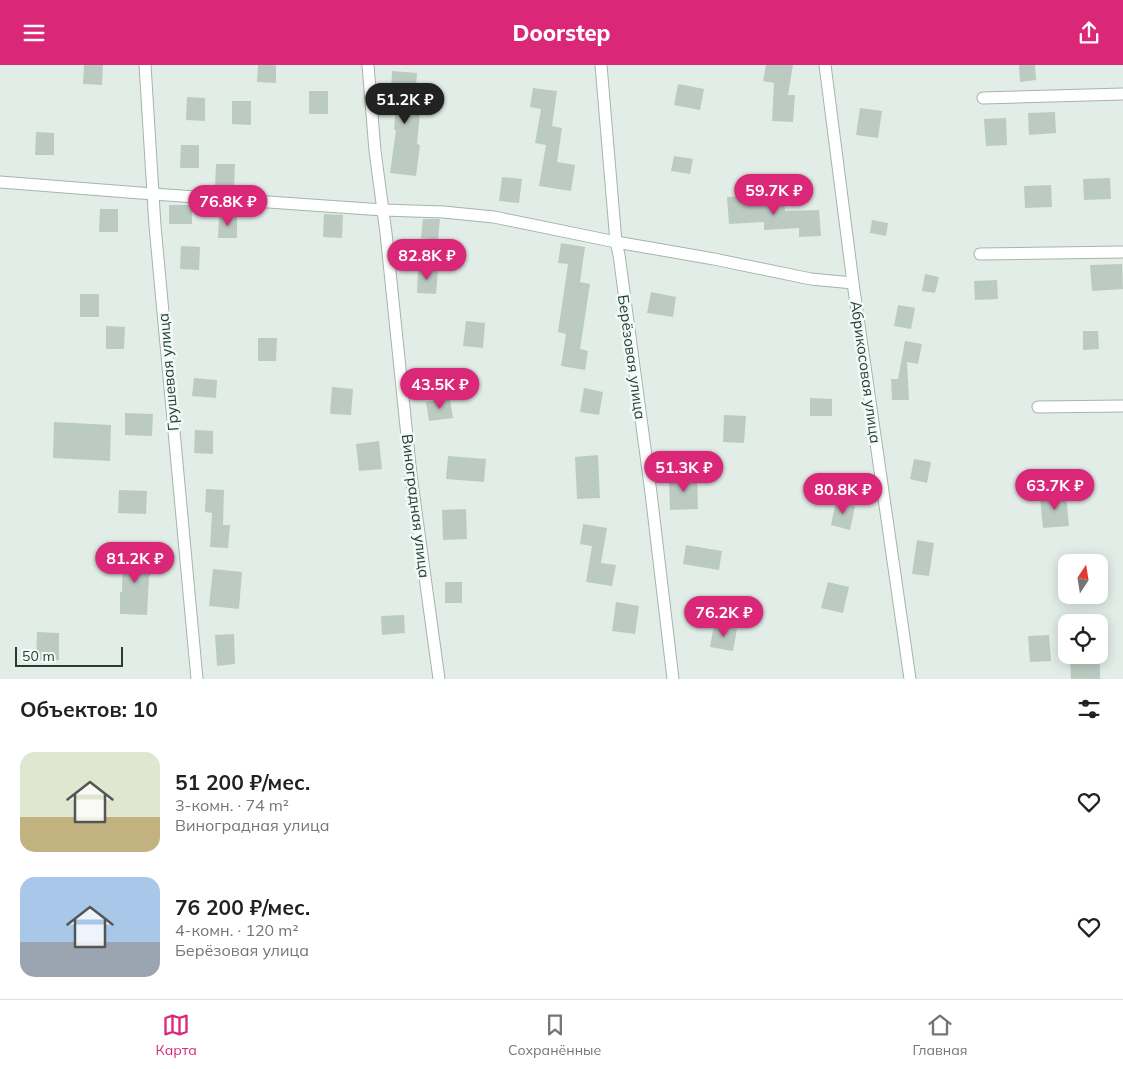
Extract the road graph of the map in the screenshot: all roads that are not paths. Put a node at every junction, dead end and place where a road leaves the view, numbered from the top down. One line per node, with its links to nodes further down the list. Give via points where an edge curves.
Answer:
1 (145, 65): 8 (street, Грушевая улица)
2 (368, 65): 9 (street, Виноградная улица)
3 (601, 65): 10 (street, Берёзовая улица)
4 (825, 65): 13 (street, Абрикосовая улица)
5 (1123, 94): 6 (street)
6 (983, 97)
7 (0, 182): 8 (street)
8 (153, 194): 9 (street); 16 (street, Грушевая улица)
9 (383, 210): 10 (street, via 494,217); 17 (street, Виноградная улица, via 411,475)
10 (616, 243): 13 (street, via 811,279); 18 (street, Берёзовая улица)
11 (1123, 252): 12 (street)
12 (980, 254)
13 (854, 283): 19 (street, Абрикосовая улица)
14 (1123, 405): 15 (street)
15 (1038, 407)
16 (197, 679)
17 (439, 679)
18 (673, 679)
19 (910, 679)

